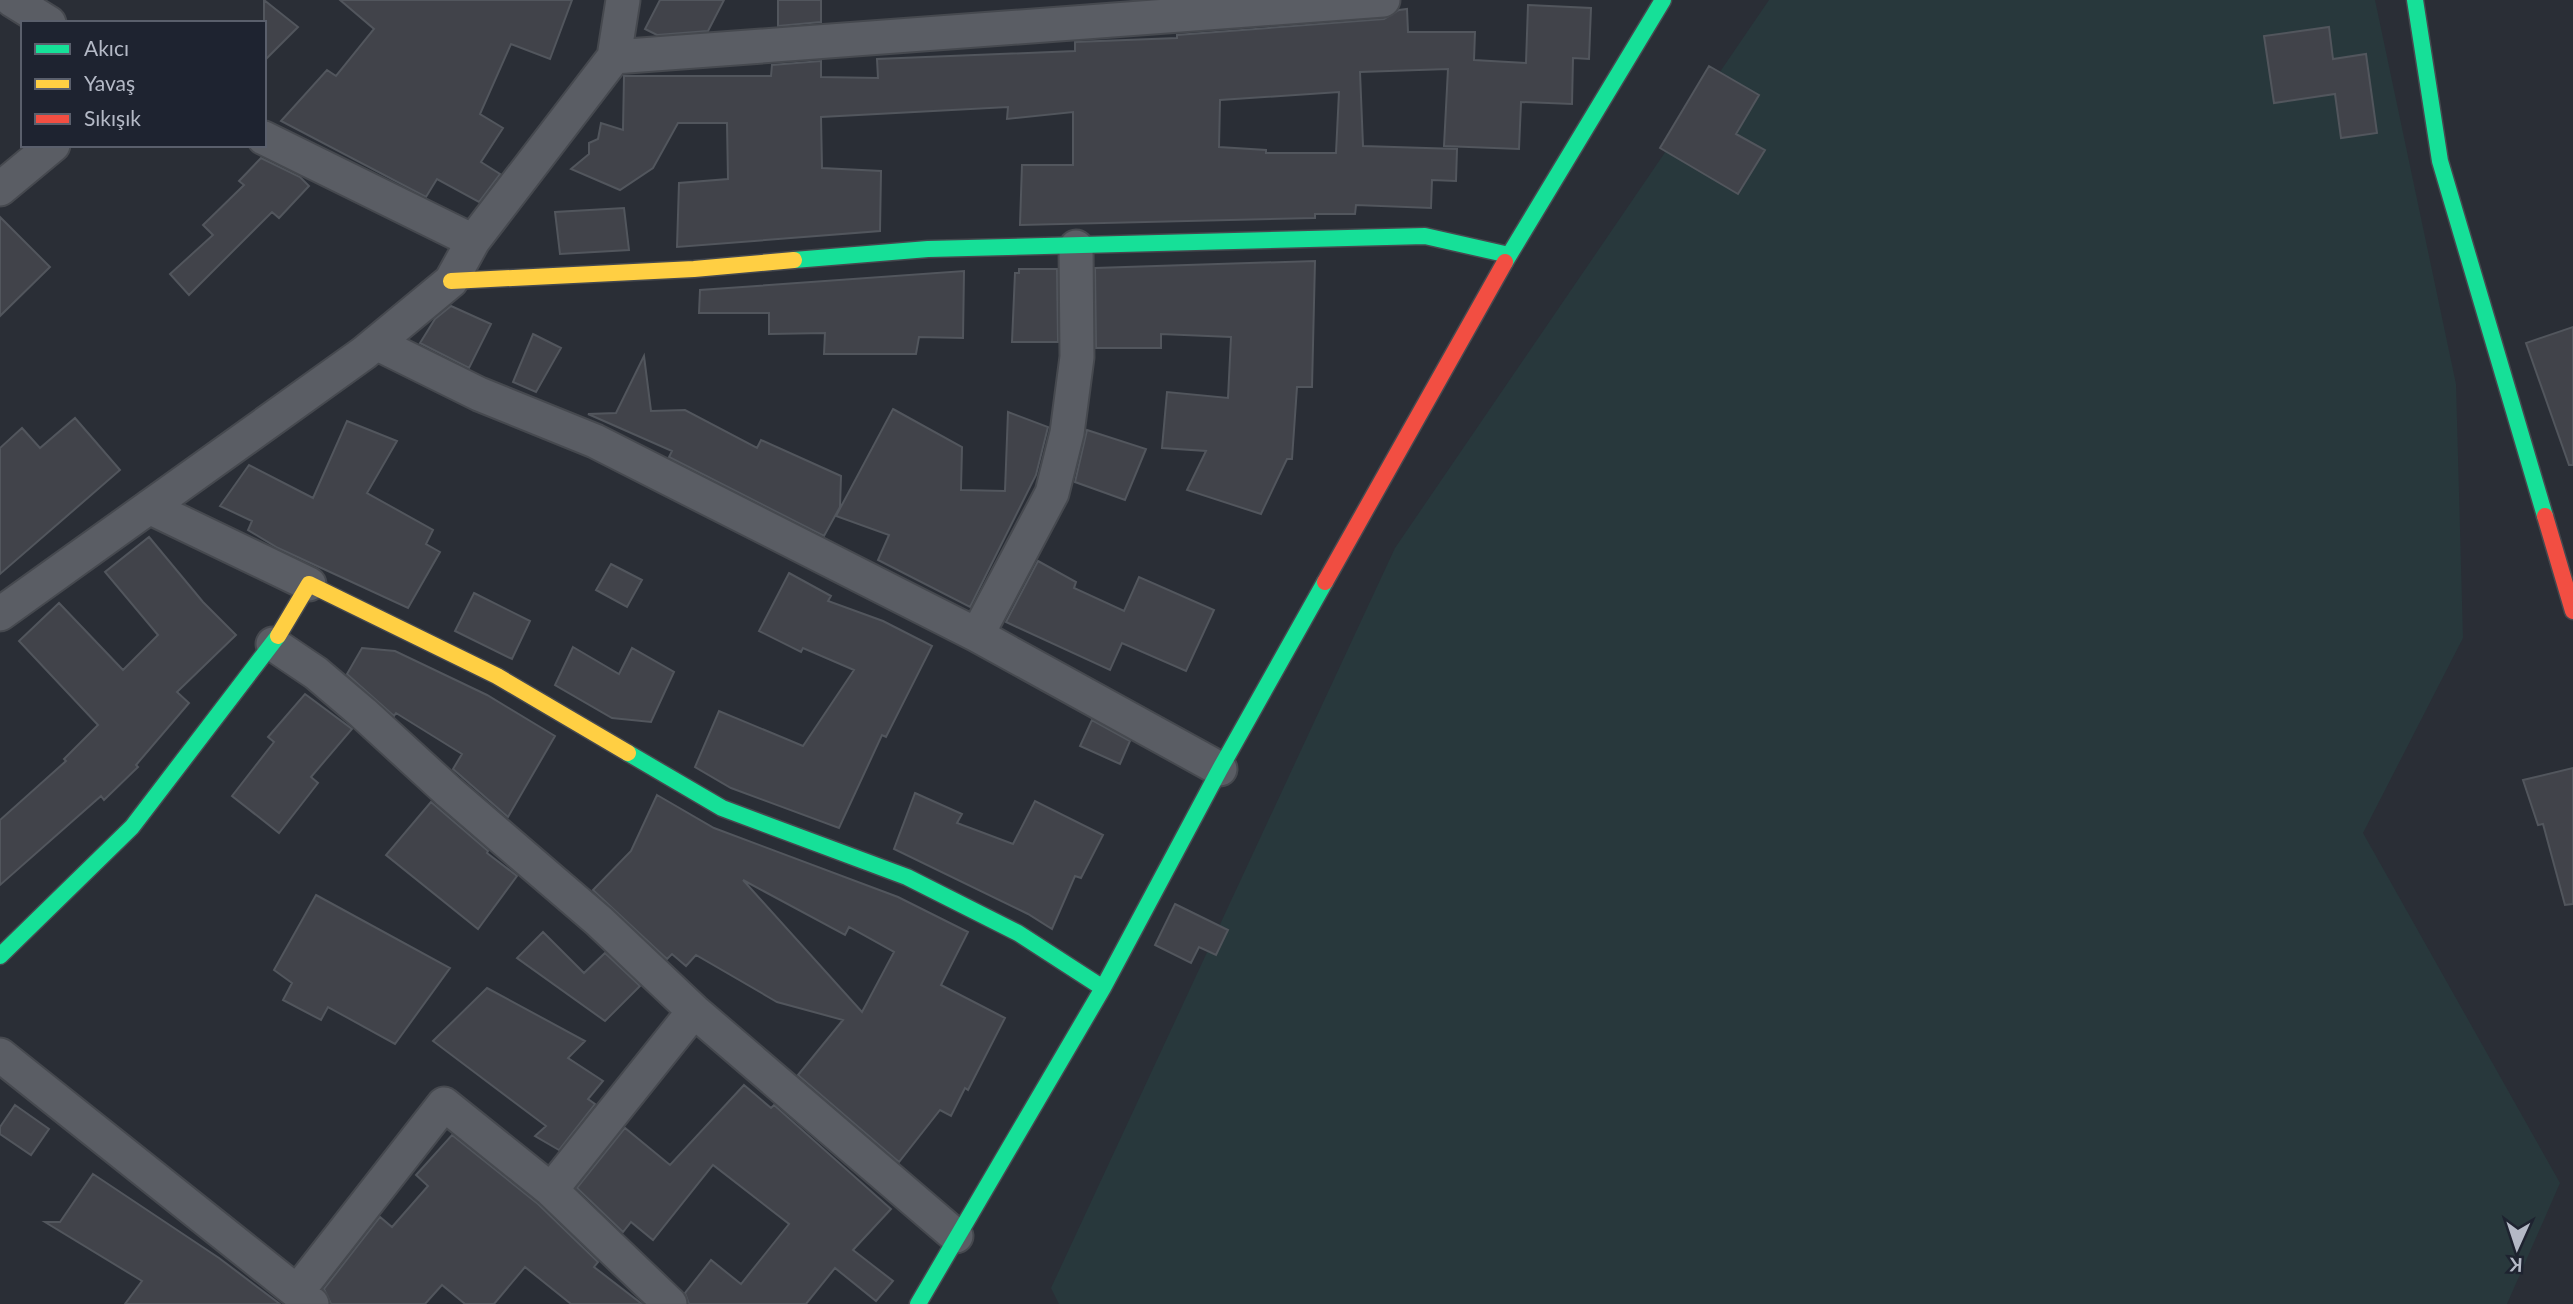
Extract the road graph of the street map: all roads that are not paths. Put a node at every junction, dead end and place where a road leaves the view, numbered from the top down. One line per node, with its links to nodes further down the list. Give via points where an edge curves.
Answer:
1 (12, 0): 6 (street)
2 (623, 0): 7 (street)
3 (1383, 0): 7 (street)
4 (1663, 0): 13 (street)
5 (2415, 0): 18 (street, via 2440,161)
6 (46, 21)
7 (614, 57): 11 (street)
8 (266, 139): 11 (street)
9 (51, 147): 10 (street)
10 (0, 189)
11 (473, 240): 14 (street)
12 (1076, 247): 13 (street, via 1425,236); 14 (street, via 928,248 694,270); 20 (street, via 1077,357 1067,433 1052,493)
13 (1509, 255): 22 (street)
14 (451, 281): 15 (street)
15 (376, 343): 16 (street); 20 (street, via 480,394 595,442)
16 (149, 507): 17 (street); 19 (street)
17 (309, 584): 21 (street); 24 (street, via 497,676 722,808 907,877 1018,933)
18 (2573, 611)
19 (0, 614)
20 (977, 635): 22 (street)
21 (273, 644): 23 (street, via 132,827); 25 (street, via 363,713 599,921)
22 (1220, 769): 24 (street)
23 (0, 956)
24 (1103, 988): 28 (street)
25 (694, 1012): 27 (street); 28 (street)
26 (0, 1055): 29 (street)
27 (551, 1191): 29 (street, via 444,1104); 30 (street)
28 (956, 1236): 31 (street)
29 (304, 1298)
30 (670, 1304)
31 (919, 1304)

